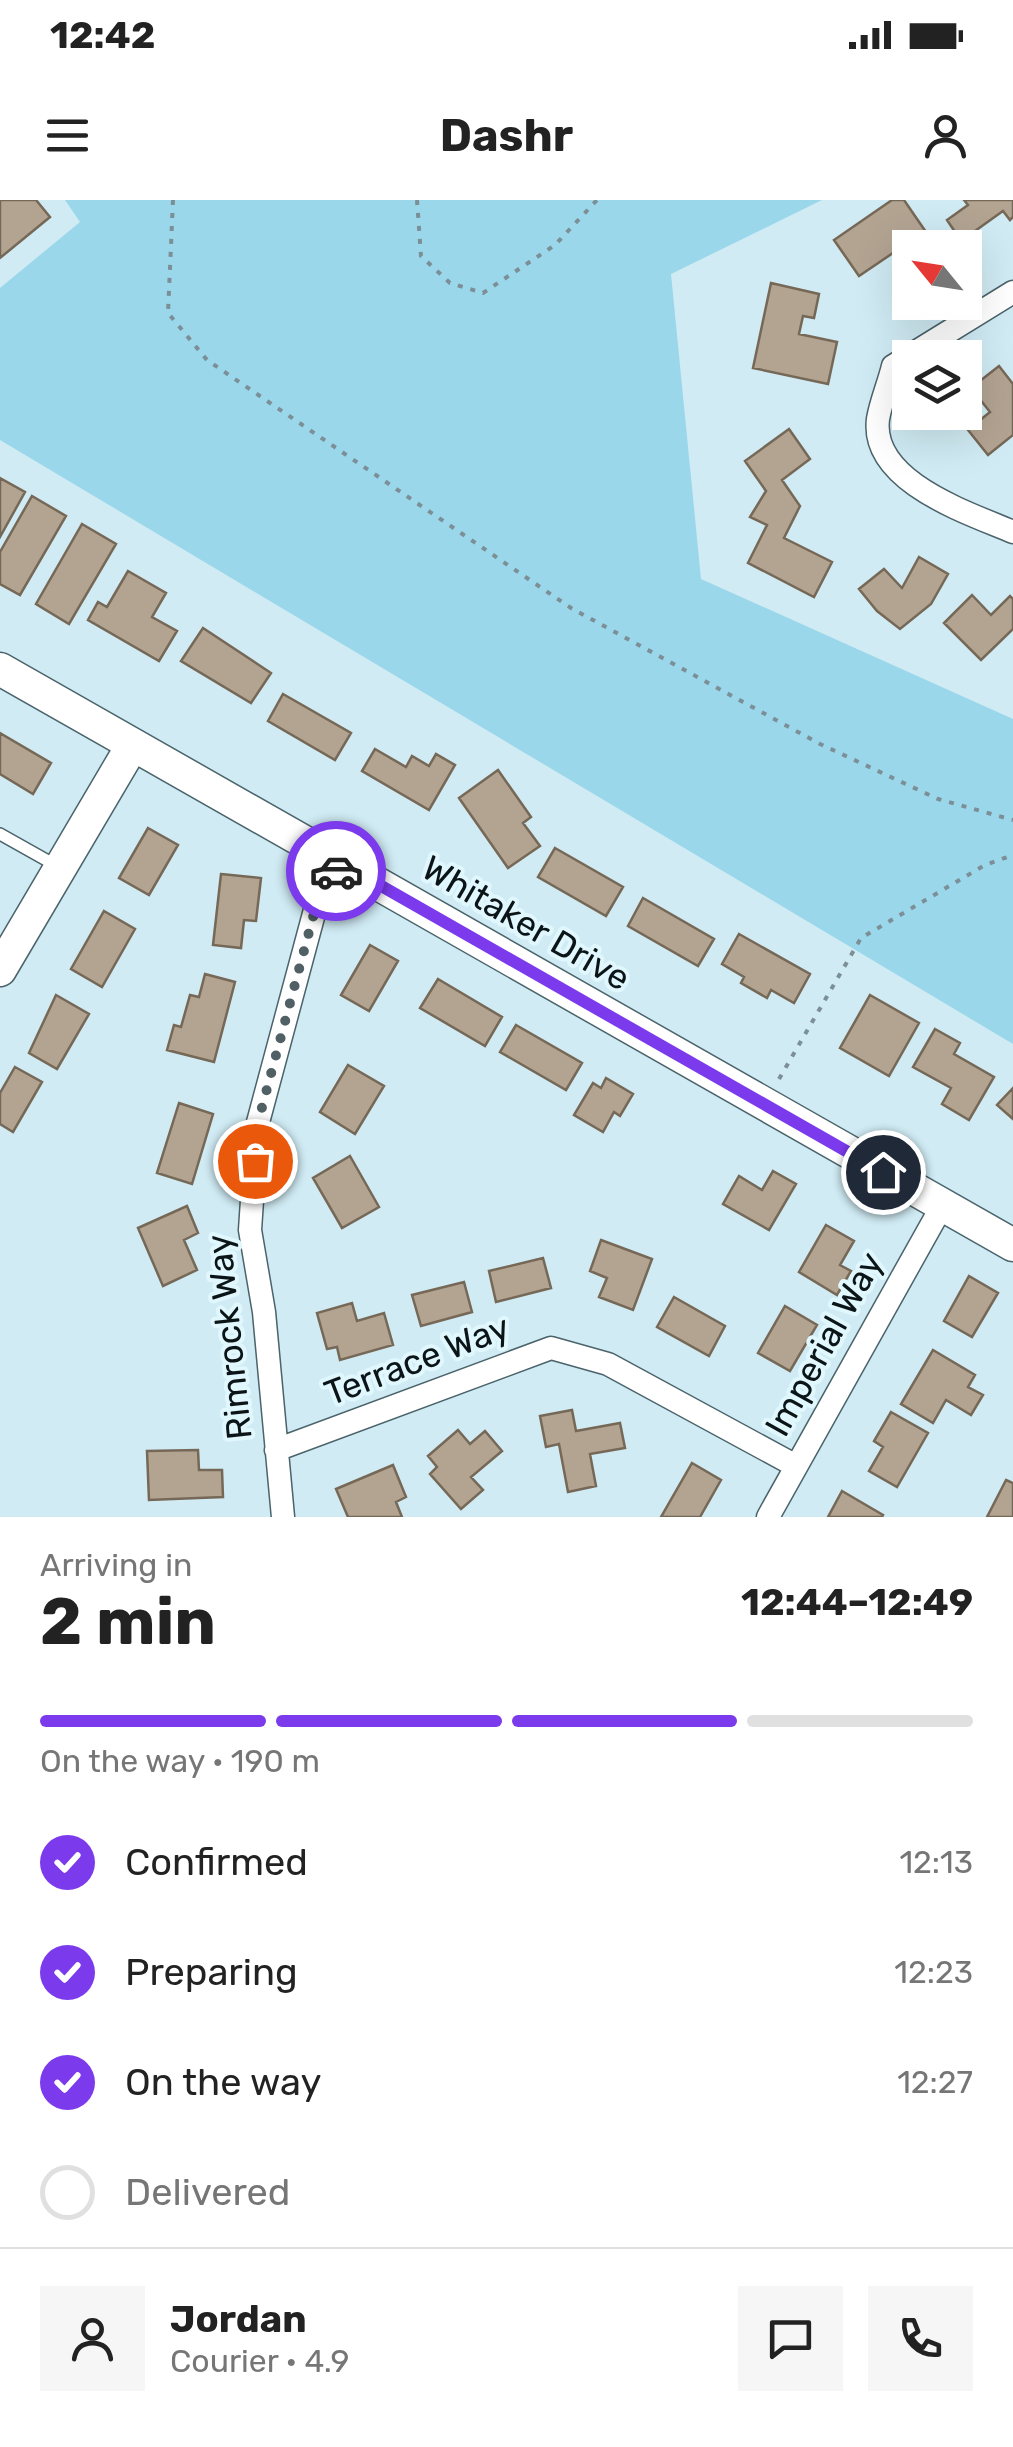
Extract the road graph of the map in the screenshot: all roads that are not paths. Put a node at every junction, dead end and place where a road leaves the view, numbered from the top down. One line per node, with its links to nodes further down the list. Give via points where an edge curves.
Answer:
1 (1013, 292): 2 (street, via 894,366 877,422 892,466)
2 (1013, 532)
3 (0, 668): 4 (street, Whitaker Drive)
4 (132, 746): 6 (street, Whitaker Drive); 7 (street)
5 (0, 834): 7 (lane)
6 (341, 863): 9 (street, Whitaker Drive); 11 (street, Rimrock Way, via 316,906 257,1126 250,1230)
7 (60, 868): 8 (street)
8 (0, 970)
9 (942, 1206): 10 (street, Whitaker Drive); 12 (street, Imperial Way)
10 (1013, 1245)
11 (276, 1450): 12 (street, Terrace Way, via 551,1348 608,1364); 13 (street, Rimrock Way)
12 (796, 1466): 14 (street, Imperial Way)
13 (283, 1517)
14 (768, 1517)

